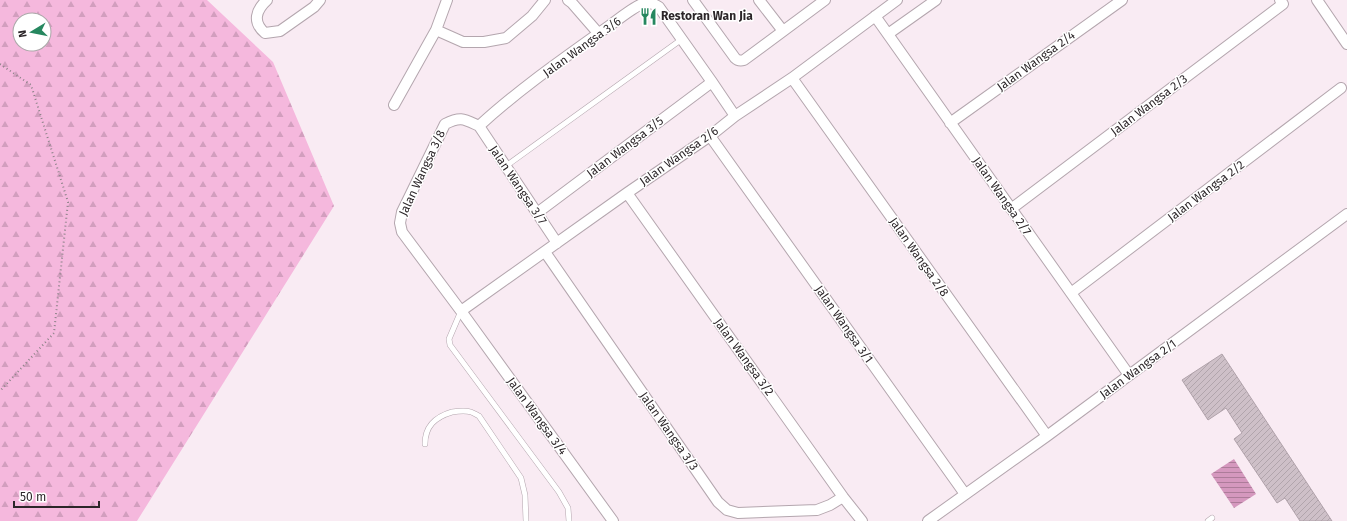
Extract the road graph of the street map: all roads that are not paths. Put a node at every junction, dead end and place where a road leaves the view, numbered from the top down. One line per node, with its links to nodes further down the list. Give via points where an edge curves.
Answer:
1 (267, 0): 2 (street, via 260,6 257,14 260,29 265,33 280,31)
2 (320, 0)
3 (447, 0): 15 (street)
4 (545, 0): 15 (street, via 532,16 506,38 463,42)
5 (568, 0): 17 (street)
6 (693, 0): 16 (street, via 737,60 744,60)
7 (760, 0): 16 (street)
8 (825, 0): 16 (street)
9 (897, 0): 14 (street, Jalan Wangsa 2/6)
10 (936, 0): 18 (street)
11 (1122, 0): 26 (street, Jalan Wangsa 2/4)
12 (1280, 0): 31 (street, Jalan Wangsa 2/3, via 1283,4)
13 (1316, 0): 20 (street)
14 (875, 16): 18 (street, Jalan Wangsa 2/7); 21 (street, Jalan Wangsa 2/6)
15 (436, 30): 24 (street)
16 (783, 31)
17 (599, 34): 19 (street, Jalan Wangsa 3/6, via 638,5 650,2 659,7); 27 (street, Jalan Wangsa 3/6, via 503,104)
18 (888, 34): 26 (street, Jalan Wangsa 2/7)
19 (682, 39): 22 (street, Jalan Wangsa 3/6); 29 (lane)
20 (1347, 44)
21 (792, 78): 25 (street, Jalan Wangsa 2/6); 39 (street, Jalan Wangsa 2/8)
22 (712, 82): 25 (street, Jalan Wangsa 3/6); 32 (street, Jalan Wangsa 3/5)
23 (1341, 88): 36 (street, Jalan Wangsa 2/2)
24 (394, 105)
25 (735, 116): 28 (street, Jalan Wangsa 2/6)
26 (950, 123): 31 (street, Jalan Wangsa 2/7)
27 (479, 126): 29 (street, Jalan Wangsa 3/7); 37 (street, Jalan Wangsa 3/8, via 464,119 455,119 445,124 406,203 400,223 409,243)
28 (710, 136): 30 (street, Jalan Wangsa 2/6); 41 (street, Jalan Wangsa 3/1)
29 (506, 166): 32 (street, Jalan Wangsa 3/7)
30 (627, 193): 34 (street, Jalan Wangsa 2/6); 42 (street, Jalan Wangsa 3/2)
31 (1011, 209): 36 (street, Jalan Wangsa 2/7)
32 (537, 213): 34 (street, Jalan Wangsa 3/7)
33 (1347, 214): 38 (street, Jalan Wangsa 2/1)
34 (557, 243): 35 (street, Jalan Wangsa 2/6)
35 (545, 252): 37 (street, Jalan Wangsa 2/6); 42 (street, Jalan Wangsa 3/3, via 718,502 727,510 738,513 817,510)
36 (1071, 294): 38 (street, Jalan Wangsa 2/7)
37 (461, 311): 44 (lane, via 449,339 450,345 559,492 568,508); 45 (street, Jalan Wangsa 3/4)
38 (1129, 375): 39 (street, Jalan Wangsa 2/1)
39 (1047, 436): 41 (street, Jalan Wangsa 2/1)
40 (425, 444): 43 (lane, via 428,429 440,416 459,410 470,411 479,416 521,478 525,495)
41 (965, 494): 47 (street, Jalan Wangsa 2/1)
42 (843, 496): 46 (street, Jalan Wangsa 3/2)
43 (526, 521)
44 (568, 521)
45 (613, 521)
46 (862, 521)
47 (928, 521)

